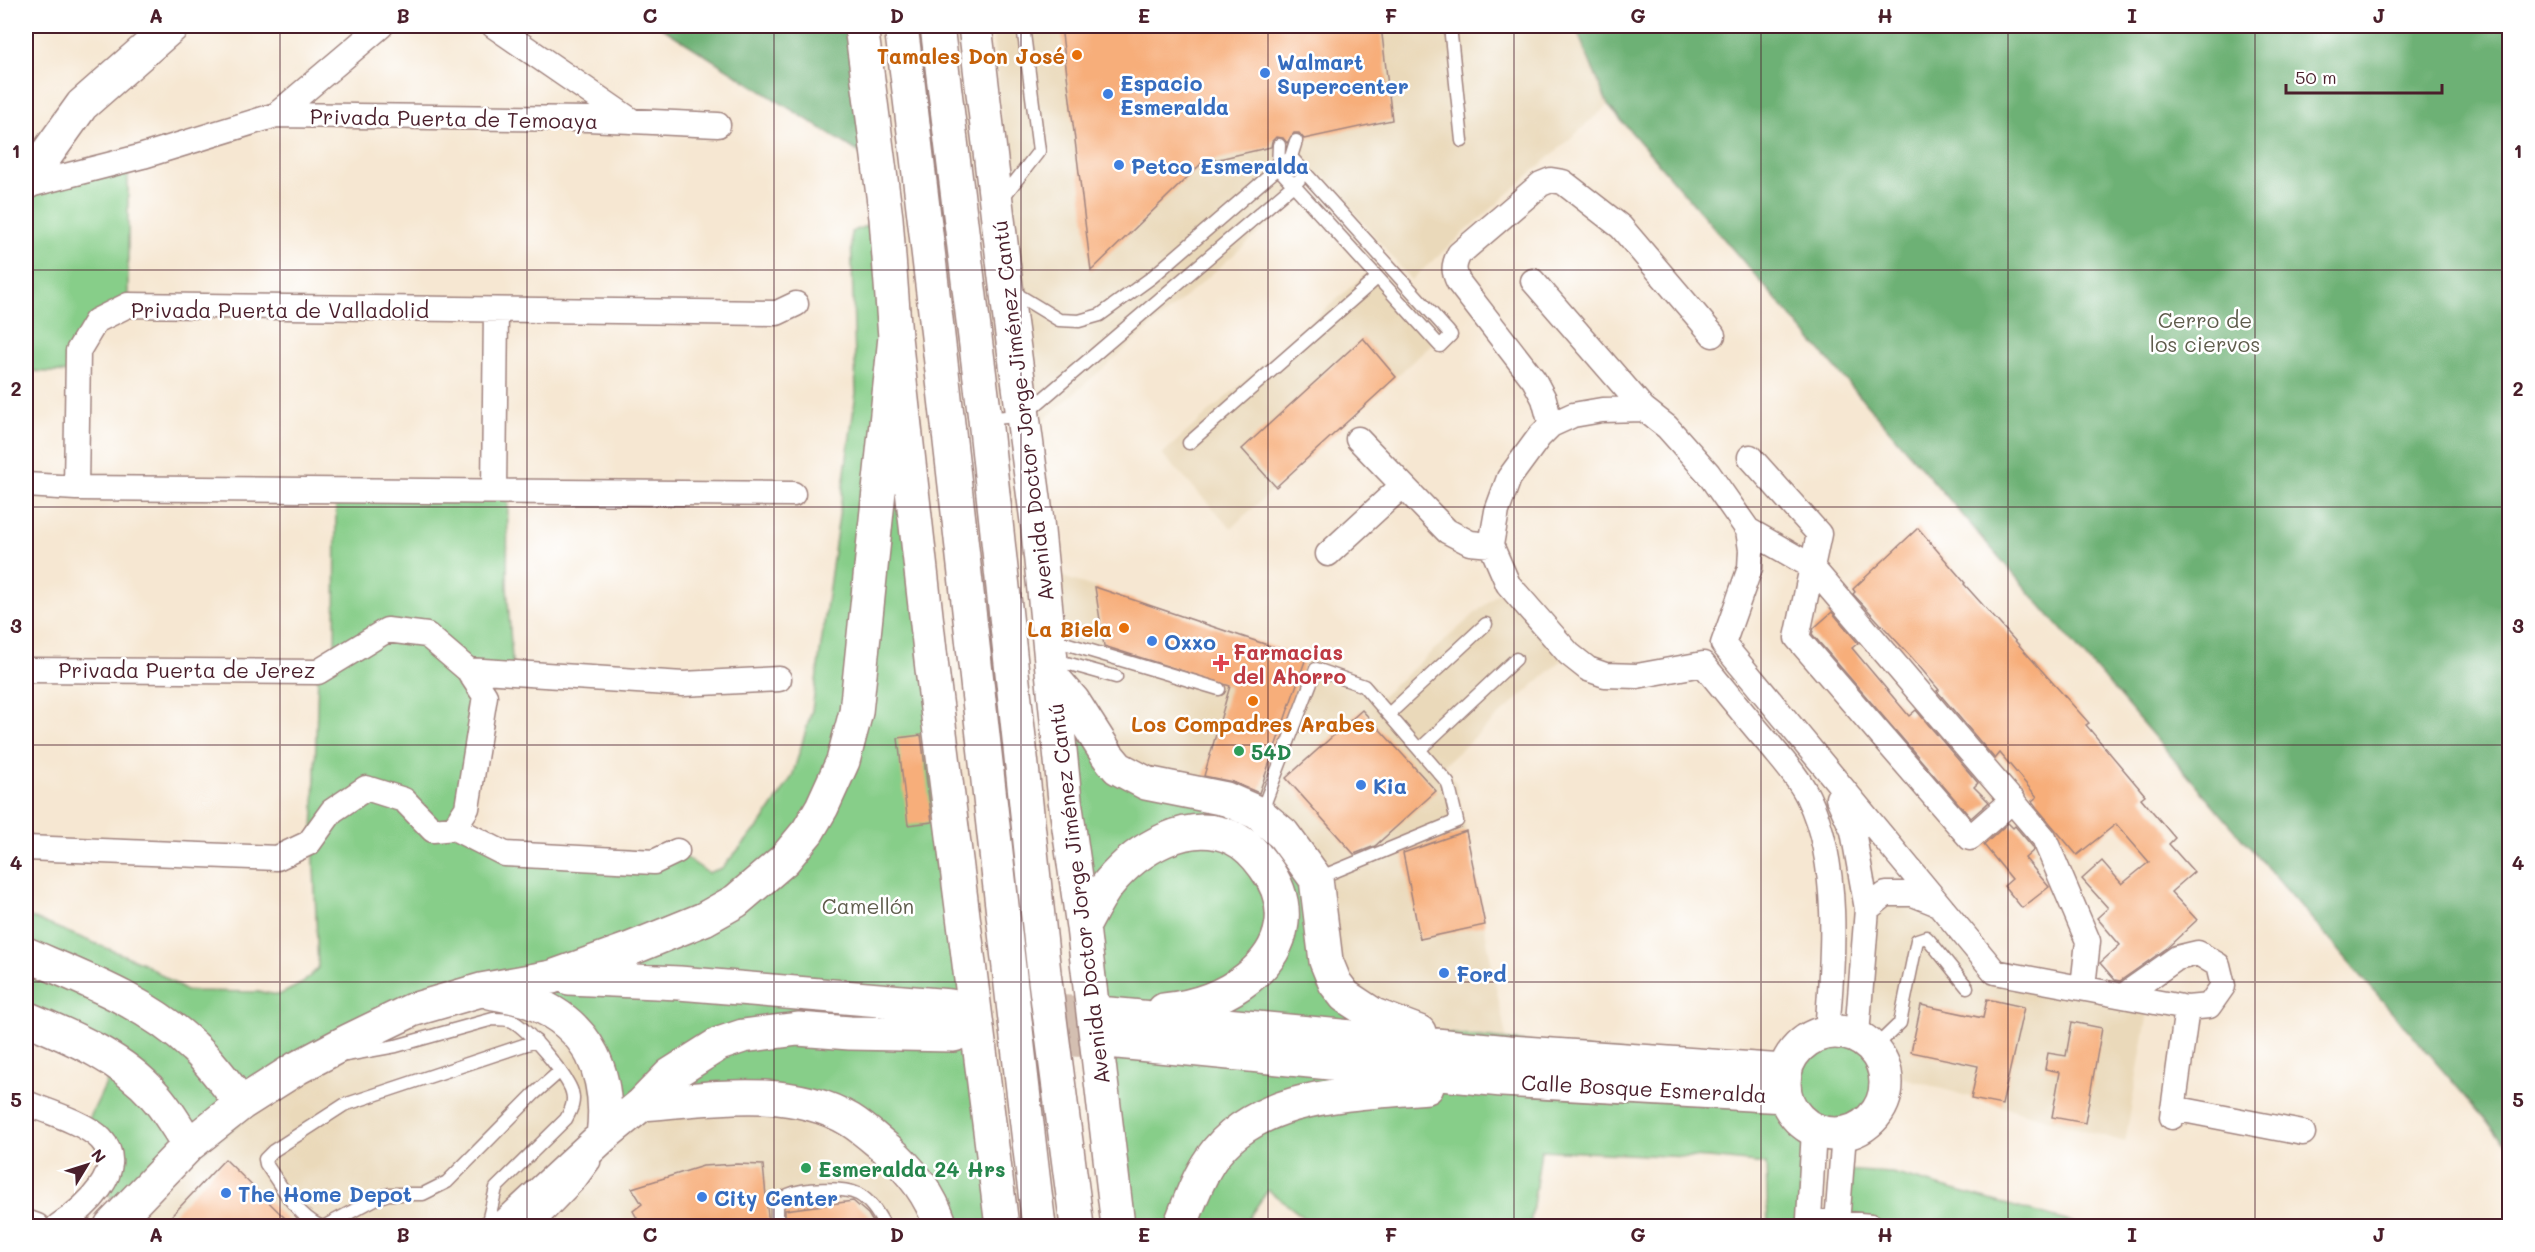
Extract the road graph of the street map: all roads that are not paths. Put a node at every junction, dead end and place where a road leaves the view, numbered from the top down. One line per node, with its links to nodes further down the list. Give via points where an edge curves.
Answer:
1 (172, 26): 19 (street, via 82,105)
2 (381, 26): 10 (street, Privada Puerta de Temoaya)
3 (494, 26): 11 (street, Privada Puerta de Temoaya)
4 (861, 26): 28 (street, via 886,218)
5 (901, 26): 49 (street)
6 (938, 26): 31 (street, Avenida Doctor Jorge Jiménez Cantú)
7 (975, 26): 21 (street, Avenida Doctor Jorge Jiménez Cantú)
8 (1023, 26): 21 (lane, via 1039,151)
9 (1450, 26): 14 (lane)
10 (276, 116): 11 (street, Privada Puerta de Temoaya); 19 (street, Privada Puerta de Temoaya, via 143,156)
11 (632, 121): 12 (street, Privada Puerta de Temoaya)
12 (718, 125)
13 (1296, 141): 16 (lane)
14 (1462, 141)
15 (1279, 145): 17 (lane)
16 (1291, 157): 17 (lane); 18 (lane)
17 (1278, 168): 20 (lane); 24 (lane, via 1151,278 1100,315 1079,321 1059,320)
18 (1306, 174): 20 (lane); 22 (lane, via 1451,335 1440,346)
19 (26, 184)
20 (1293, 185): 22 (lane); 30 (lane)
21 (997, 206): 24 (street, Avenida Doctor Jorge Jiménez Cantú)
22 (1377, 278): 34 (lane)
23 (1533, 281): 29 (street)
24 (1007, 288): 30 (street, Avenida Doctor Jorge Jiménez Cantú)
25 (796, 304): 26 (street, Privada Puerta de Valladolid, via 777,313)
26 (496, 311): 38 (street, Privada Puerta de Valladolid, via 128,305 96,321 78,351); 39 (street)
27 (1713, 335): 32 (street, via 1621,226 1563,182 1551,180 1541,184 1459,254 1454,271 1459,283 1534,380)
28 (895, 337): 64 (street); 70 (street, via 856,712 843,761 822,807 784,860 736,901 704,919)
29 (1644, 410): 32 (street, via 1573,415); 41 (street, via 1667,427 1708,473)
30 (1024, 416): 31 (lane); 46 (street, Avenida Doctor Jorge Jiménez Cantú)
31 (986, 419): 105 (street, Avenida Doctor Jorge Jiménez Cantú, via 1044,973)
32 (1551, 426): 42 (street, via 1528,449 1509,478)
33 (1358, 439): 37 (street)
34 (1189, 443)
35 (1750, 457): 44 (street, via 1819,534)
36 (26, 485): 38 (street)
37 (1402, 486): 42 (street, via 1447,531 1470,543); 43 (street)
38 (76, 488): 39 (street)
39 (494, 490): 40 (street)
40 (793, 495)
41 (1749, 530): 44 (street); 48 (street, via 1750,568 1723,644)
42 (1491, 544): 54 (street, via 1508,584 1569,654 1588,669 1605,675 1637,675 1703,664)
43 (1328, 554)
44 (1811, 566): 59 (street); 59 (street, via 1797,638 1812,656 1970,838)
45 (1486, 624): 56 (lane)
46 (1051, 658): 52 (lane); 55 (lane); 60 (street, via 1073,702 1108,756 1124,772 1146,783 1226,799); 68 (street, Avenida Doctor Jorge Jiménez Cantú)
47 (1516, 659): 57 (lane)
48 (1739, 664): 54 (street); 58 (street)
49 (975, 669): 64 (street); 104 (street)
50 (26, 670): 51 (street, Privada Puerta de Jerez, via 318,672 387,630 427,635)
51 (468, 670): 53 (street, via 683,684); 61 (street, Privada Puerta de Jerez, via 485,696 467,808)
52 (1116, 677)
53 (779, 679)
54 (1718, 682): 77 (street, via 1787,766 1807,795 1822,829 1832,887 1831,988)
55 (1219, 689)
56 (1390, 713): 57 (lane); 60 (lane, via 1364,686 1316,669)
57 (1420, 749): 65 (lane, via 1448,783 1457,821)
58 (1826, 771): 66 (street); 67 (street, via 1853,831)
59 (2013, 800): 72 (street, via 2044,838 2088,941)
60 (1260, 815): 65 (street, via 1283,834)
61 (454, 828): 62 (street, via 433,830 404,800 366,788 332,811 309,843 277,858); 63 (street, via 505,854 654,862)
62 (26, 848)
63 (677, 850)
64 (958, 866): 103 (street)
65 (1316, 879): 80 (street, via 1328,969 1345,996 1374,1015)
66 (1939, 904): 67 (street, via 1913,894 1886,894); 72 (street, via 1995,972)
67 (1866, 916): 77 (street)
68 (1083, 927): 80 (street, via 1098,898 1146,850 1174,836 1199,831 1233,838 1260,861 1278,889 1282,926 1278,942 1257,971 1209,1001 1115,1024); 106 (street, Avenida Doctor Jorge Jiménez Cantú)
69 (26, 954): 84 (street, via 151,1012 195,1047)
70 (552, 977): 73 (street); 85 (street, via 679,983 952,1020 743,1036 718,1044 669,1075)
71 (1967, 987): 77 (lane, via 1926,937 1917,940 1900,1023)
72 (2083, 987): 74 (street)
73 (481, 990): 79 (street, via 412,1010); 87 (street, via 530,1002 563,1018 582,1037 596,1063 604,1092)
74 (2123, 996): 75 (street); 75 (street, via 2177,958 2198,953 2218,965 2223,986 2209,1006)
75 (2187, 1008): 86 (street, via 2173,1112)
76 (26, 1018): 89 (street, via 116,1062 155,1095)
77 (1852, 1039): 82 (street, via 1811,1038 1796,1048); 88 (street, via 1878,1056 1885,1088 1881,1104 1859,1128)
78 (536, 1041): 79 (lane, via 510,1020 494,1019 396,1047); 81 (lane); 95 (lane, via 345,1105 273,1151 265,1159 266,1164 293,1201)
79 (309, 1062): 84 (street)
80 (1506, 1066): 82 (street, Calle Bosque Esmeralda); 107 (street, via 1274,1110 1224,1142 1200,1179)
81 (559, 1072): 96 (lane, via 447,1182 423,1194 377,1198); 97 (lane, via 572,1091 573,1105 566,1119 496,1188)
82 (1785, 1084): 88 (street, via 1796,1116)
83 (26, 1103): 93 (street, via 85,1128 101,1138 111,1155 102,1188)
84 (242, 1103): 89 (street)
85 (642, 1104): 87 (street); 102 (street, via 766,1098 825,1108 850,1120 907,1166 929,1197)
86 (2303, 1133)
87 (603, 1136): 98 (street); 99 (lane, via 595,1161 580,1182)
88 (1823, 1140): 90 (street); 90 (street, via 1841,1170)
89 (189, 1145): 94 (street)
90 (1826, 1217): 108 (street)
91 (26, 1222): 92 (street)
92 (37, 1227)
93 (58, 1227)
94 (111, 1227)
95 (320, 1227)
96 (325, 1227)
97 (487, 1227)
98 (506, 1227)
99 (537, 1227)
100 (777, 1227): 101 (lane, via 777,1204 786,1196 801,1191 834,1190 858,1194 876,1209)
101 (885, 1227)
102 (941, 1227)
103 (1002, 1227)
104 (1039, 1227)
105 (1077, 1227)
106 (1118, 1227)
107 (1180, 1227)
108 (1871, 1227)

